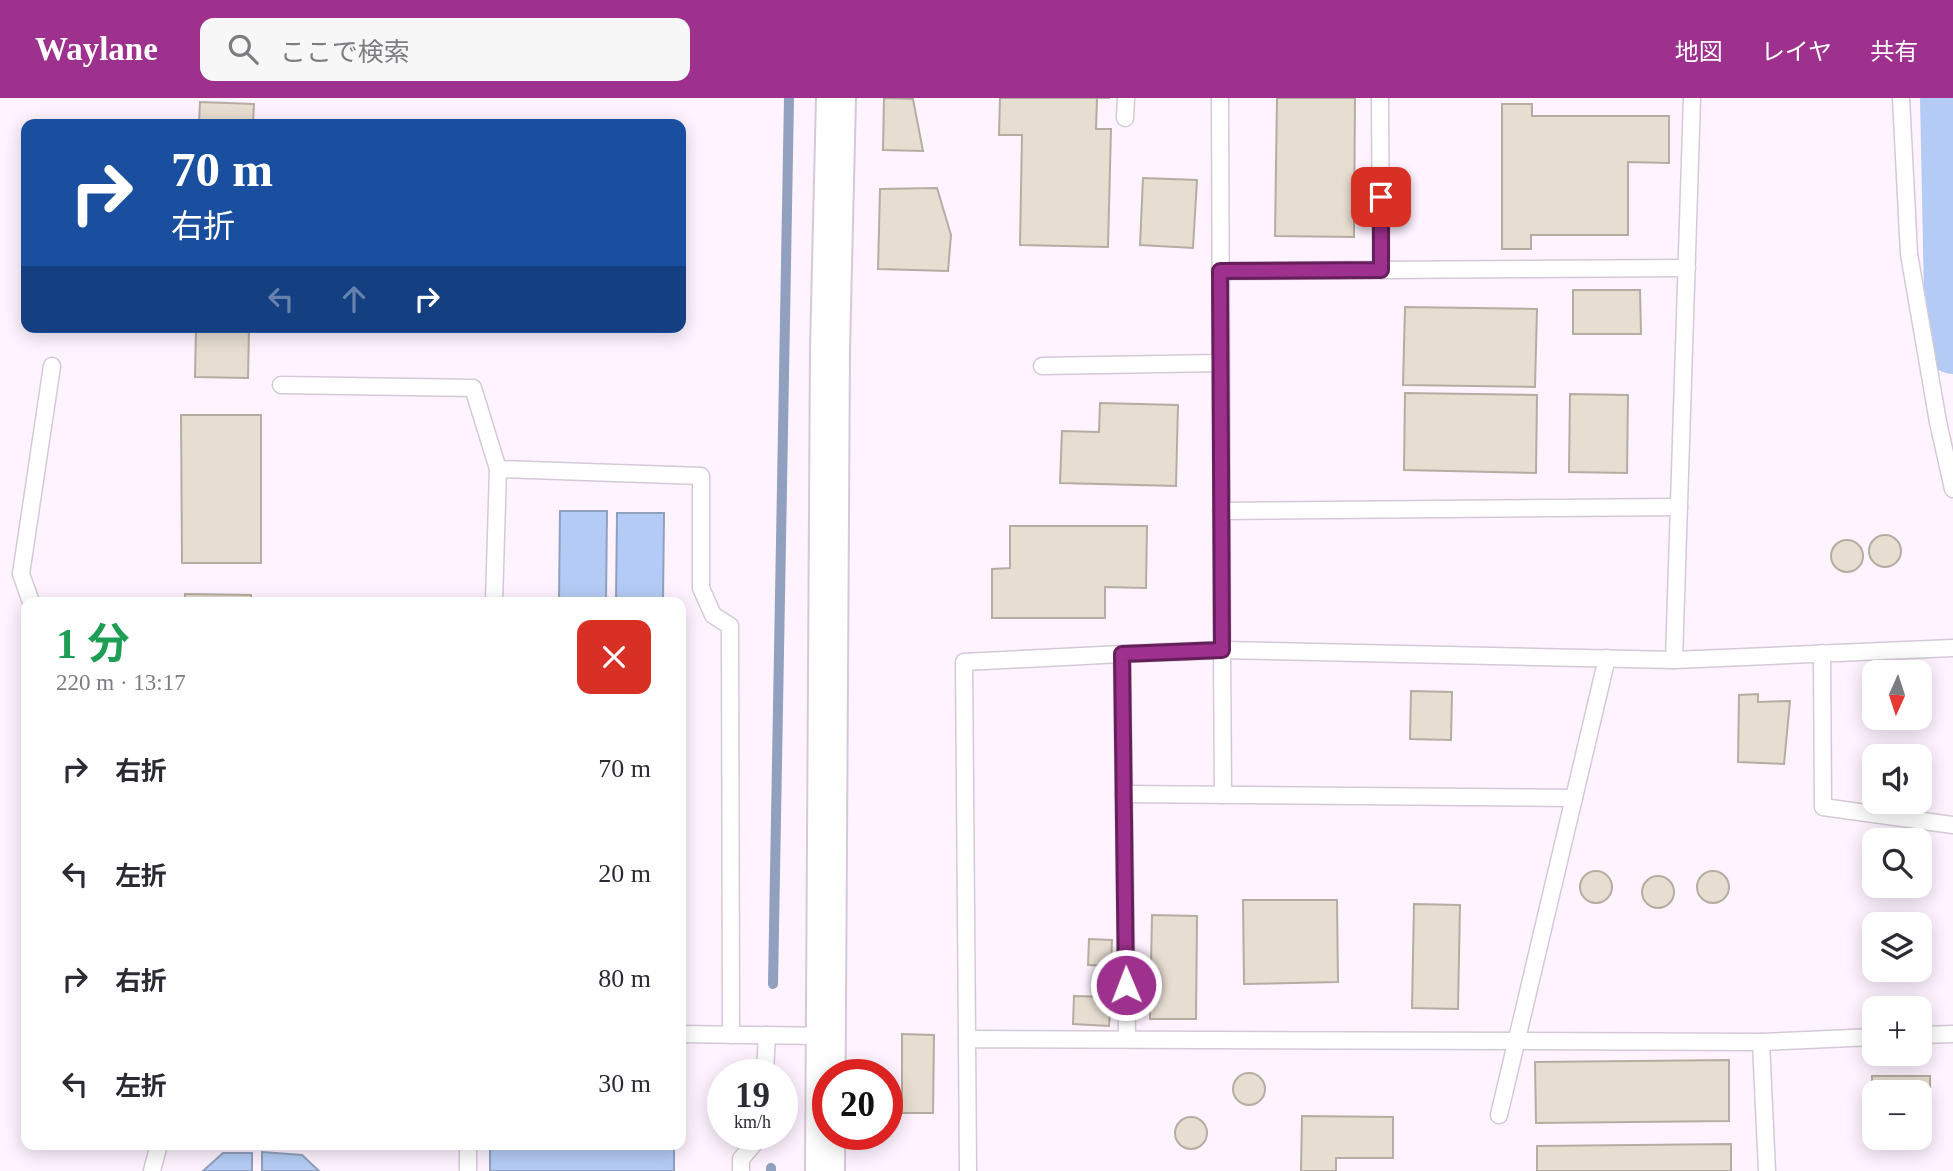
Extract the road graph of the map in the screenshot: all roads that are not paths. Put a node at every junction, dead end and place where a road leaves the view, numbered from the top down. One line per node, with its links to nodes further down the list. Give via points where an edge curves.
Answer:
1 (836, 98): 36 (street)
2 (1126, 98): 7 (lane)
3 (1220, 98): 10 (lane)
4 (1380, 98): 9 (lane)
5 (1692, 98): 8 (lane)
6 (1901, 98): 16 (lane, via 1909,254)
7 (1125, 118)
8 (1687, 268): 9 (lane); 17 (lane)
9 (1381, 270): 10 (lane)
10 (1220, 271): 11 (lane)
11 (1220, 363): 13 (lane); 18 (lane)
12 (52, 366): 19 (lane, via 21,574)
13 (1042, 366)
14 (281, 385): 15 (lane, via 473,388)
15 (498, 469): 20 (lane); 33 (lane, via 701,476 701,589 713,615 730,626)
16 (1953, 489)
17 (1679, 507): 18 (lane); 26 (lane)
18 (1221, 511): 22 (lane)
19 (29, 597)
20 (494, 597)
21 (1953, 648): 23 (lane)
22 (1222, 650): 24 (lane); 25 (lane); 28 (lane)
23 (1822, 653): 26 (lane); 30 (lane, via 1822,807)
24 (1122, 654): 27 (lane); 38 (lane, via 964,662)
25 (1607, 658): 26 (lane); 29 (lane)
26 (1674, 660)
27 (1123, 794): 28 (lane); 39 (lane)
28 (1223, 795): 29 (lane)
29 (1574, 798): 40 (lane)
30 (1953, 825)
31 (686, 1034): 33 (lane)
32 (1953, 1034): 35 (lane)
33 (731, 1035): 34 (lane)
34 (767, 1035): 36 (lane); 42 (lane)
35 (1932, 1035)
36 (825, 1036): 50 (street)
37 (1862, 1038): 41 (lane)
38 (967, 1039): 39 (lane); 51 (lane)
39 (1126, 1039): 40 (lane)
40 (1516, 1041): 41 (lane); 43 (lane)
41 (1761, 1042): 52 (lane)
42 (766, 1059)
43 (1499, 1115)
44 (157, 1150): 47 (lane)
45 (468, 1150): 48 (lane)
46 (749, 1150): 49 (lane, via 741,1159)
47 (152, 1171)
48 (468, 1171)
49 (741, 1171)
50 (825, 1171)
51 (968, 1171)
52 (1767, 1171)

